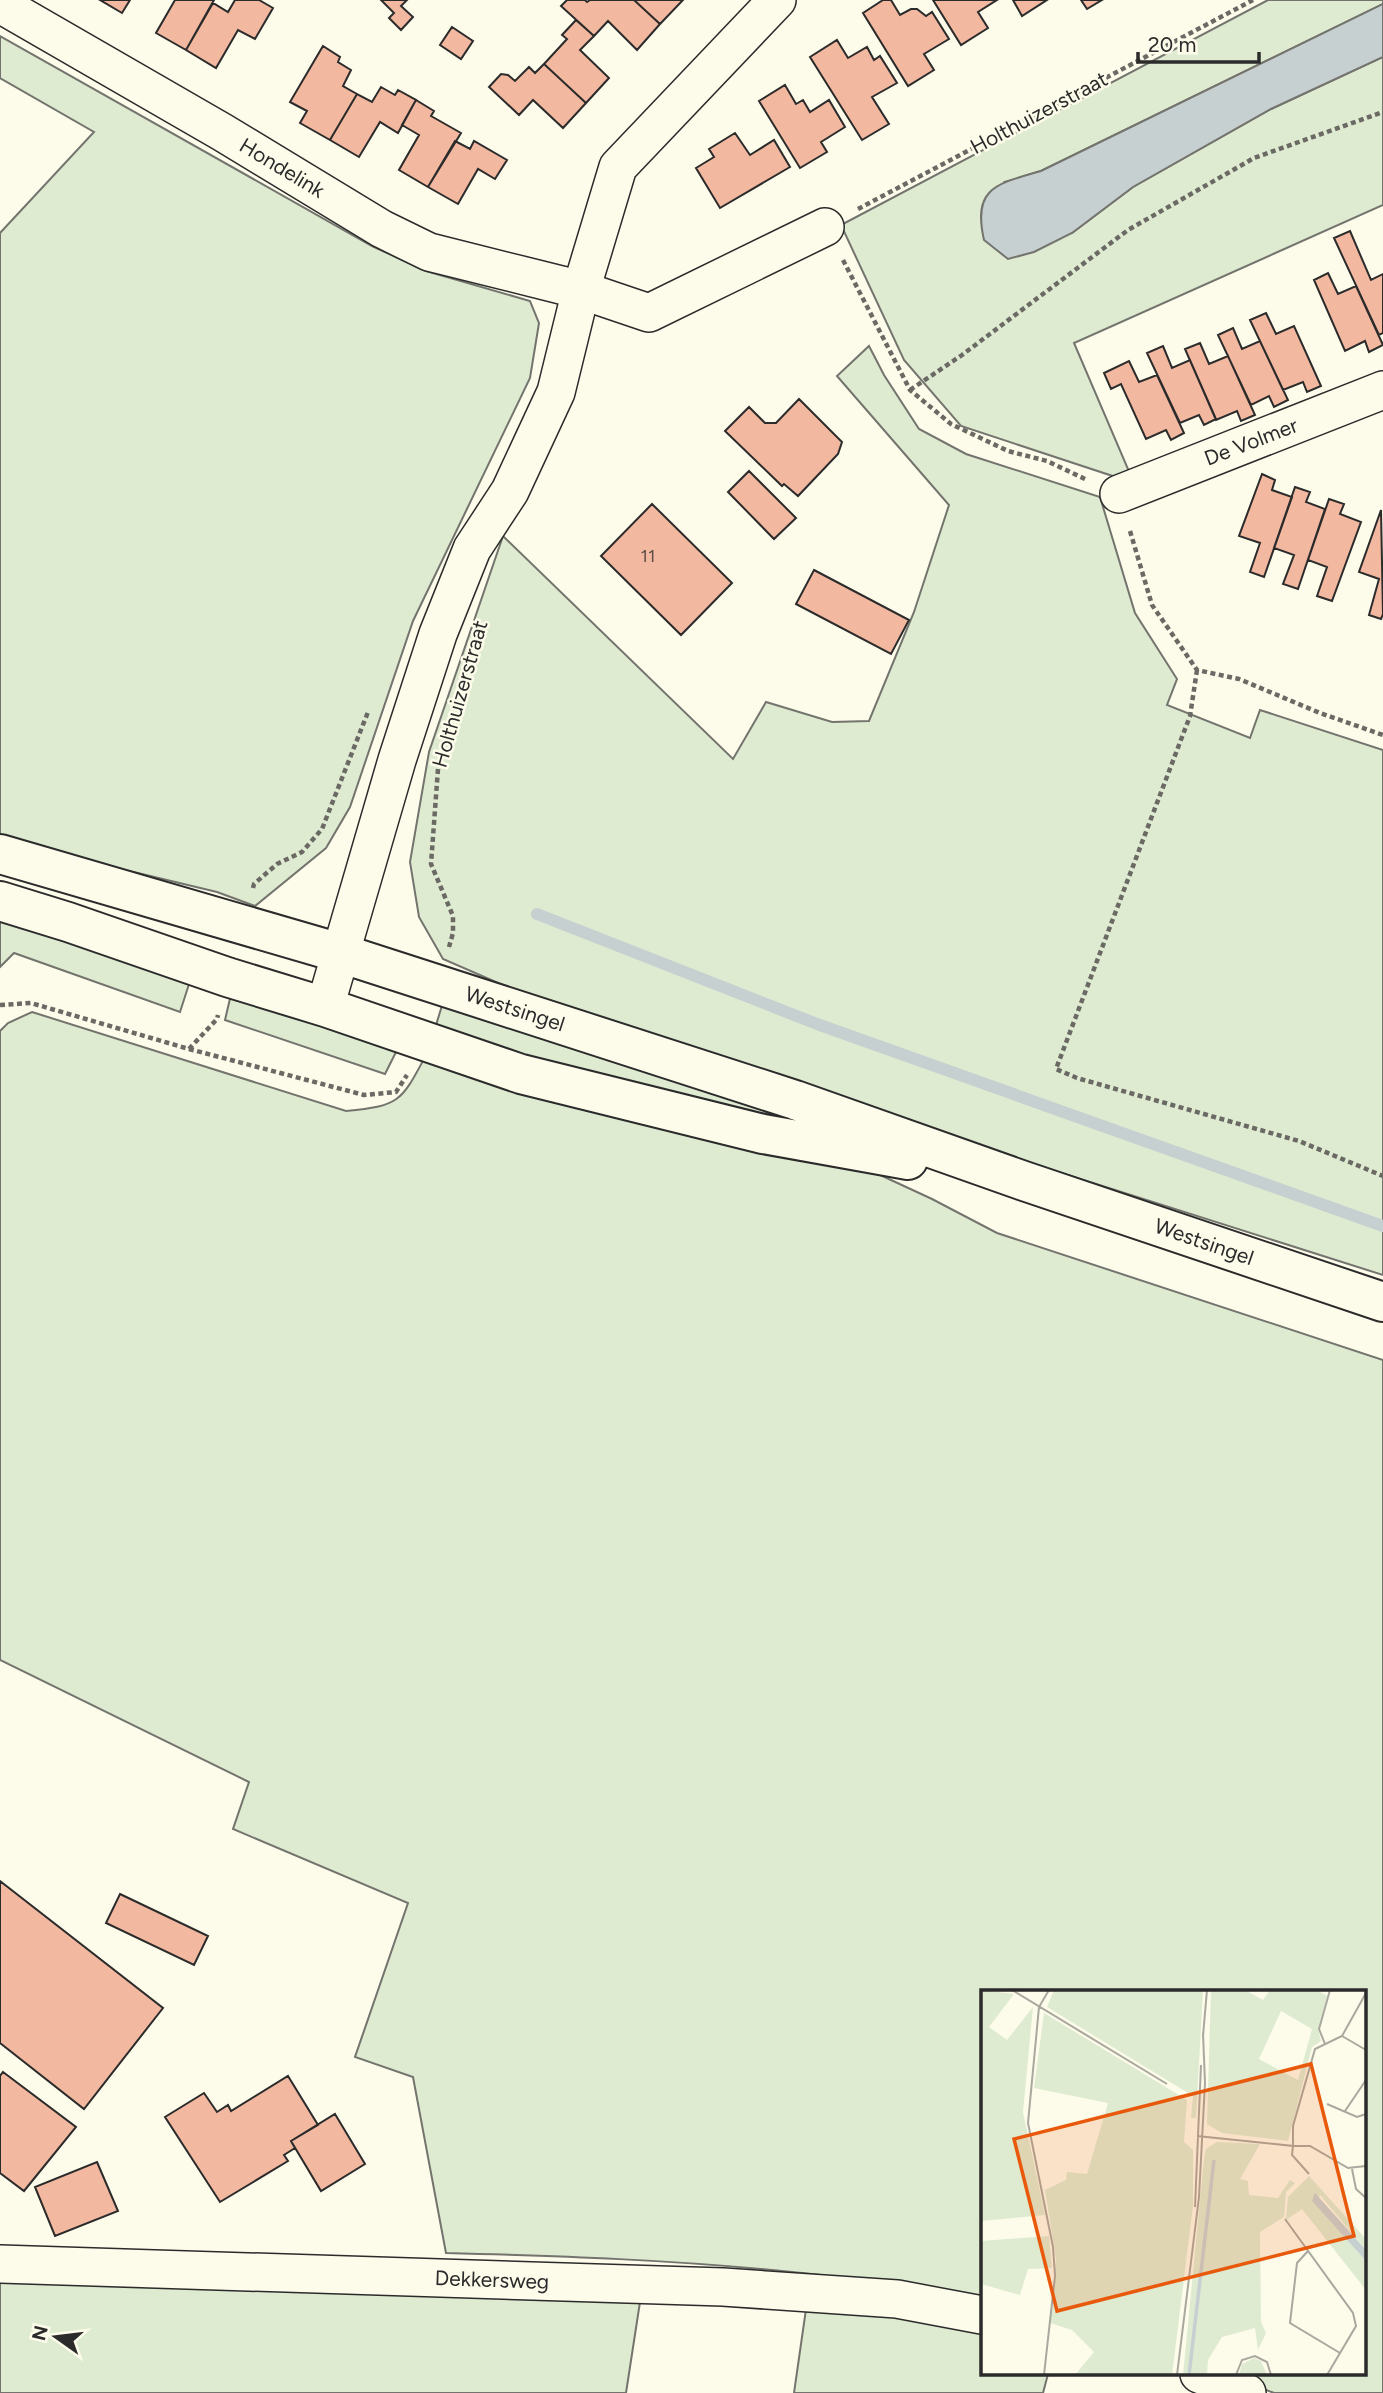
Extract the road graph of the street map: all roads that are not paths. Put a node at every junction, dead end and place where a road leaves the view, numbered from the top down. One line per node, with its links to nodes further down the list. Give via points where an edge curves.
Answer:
1 (777, 0): 4 (street, via 618,167)
2 (0, 4): 4 (street, Hondelink, via 382,229 429,252)
3 (825, 227): 4 (street, Hondelink, via 649,313)
4 (581, 290): 9 (street, Holthuizerstraat, via 556,392 510,491 472,549 438,634)
5 (1383, 390): 6 (street, De Volmer)
6 (1119, 494)
7 (0, 854): 9 (main road, Westsingel)
8 (0, 901): 10 (main road, Westsingel)
9 (340, 953): 10 (street, Holthuizerstraat); 11 (main road, Westsingel, via 795,1100)
10 (325, 1007): 11 (main road, Westsingel, via 521,1074 763,1134)
11 (1024, 1181): 12 (main road, Westsingel)
12 (1383, 1302)
13 (0, 2264): 14 (street, Dekkersweg, via 723,2287 897,2299)
14 (981, 2315)
15 (1204, 2376): 16 (street)
16 (1247, 2393)

